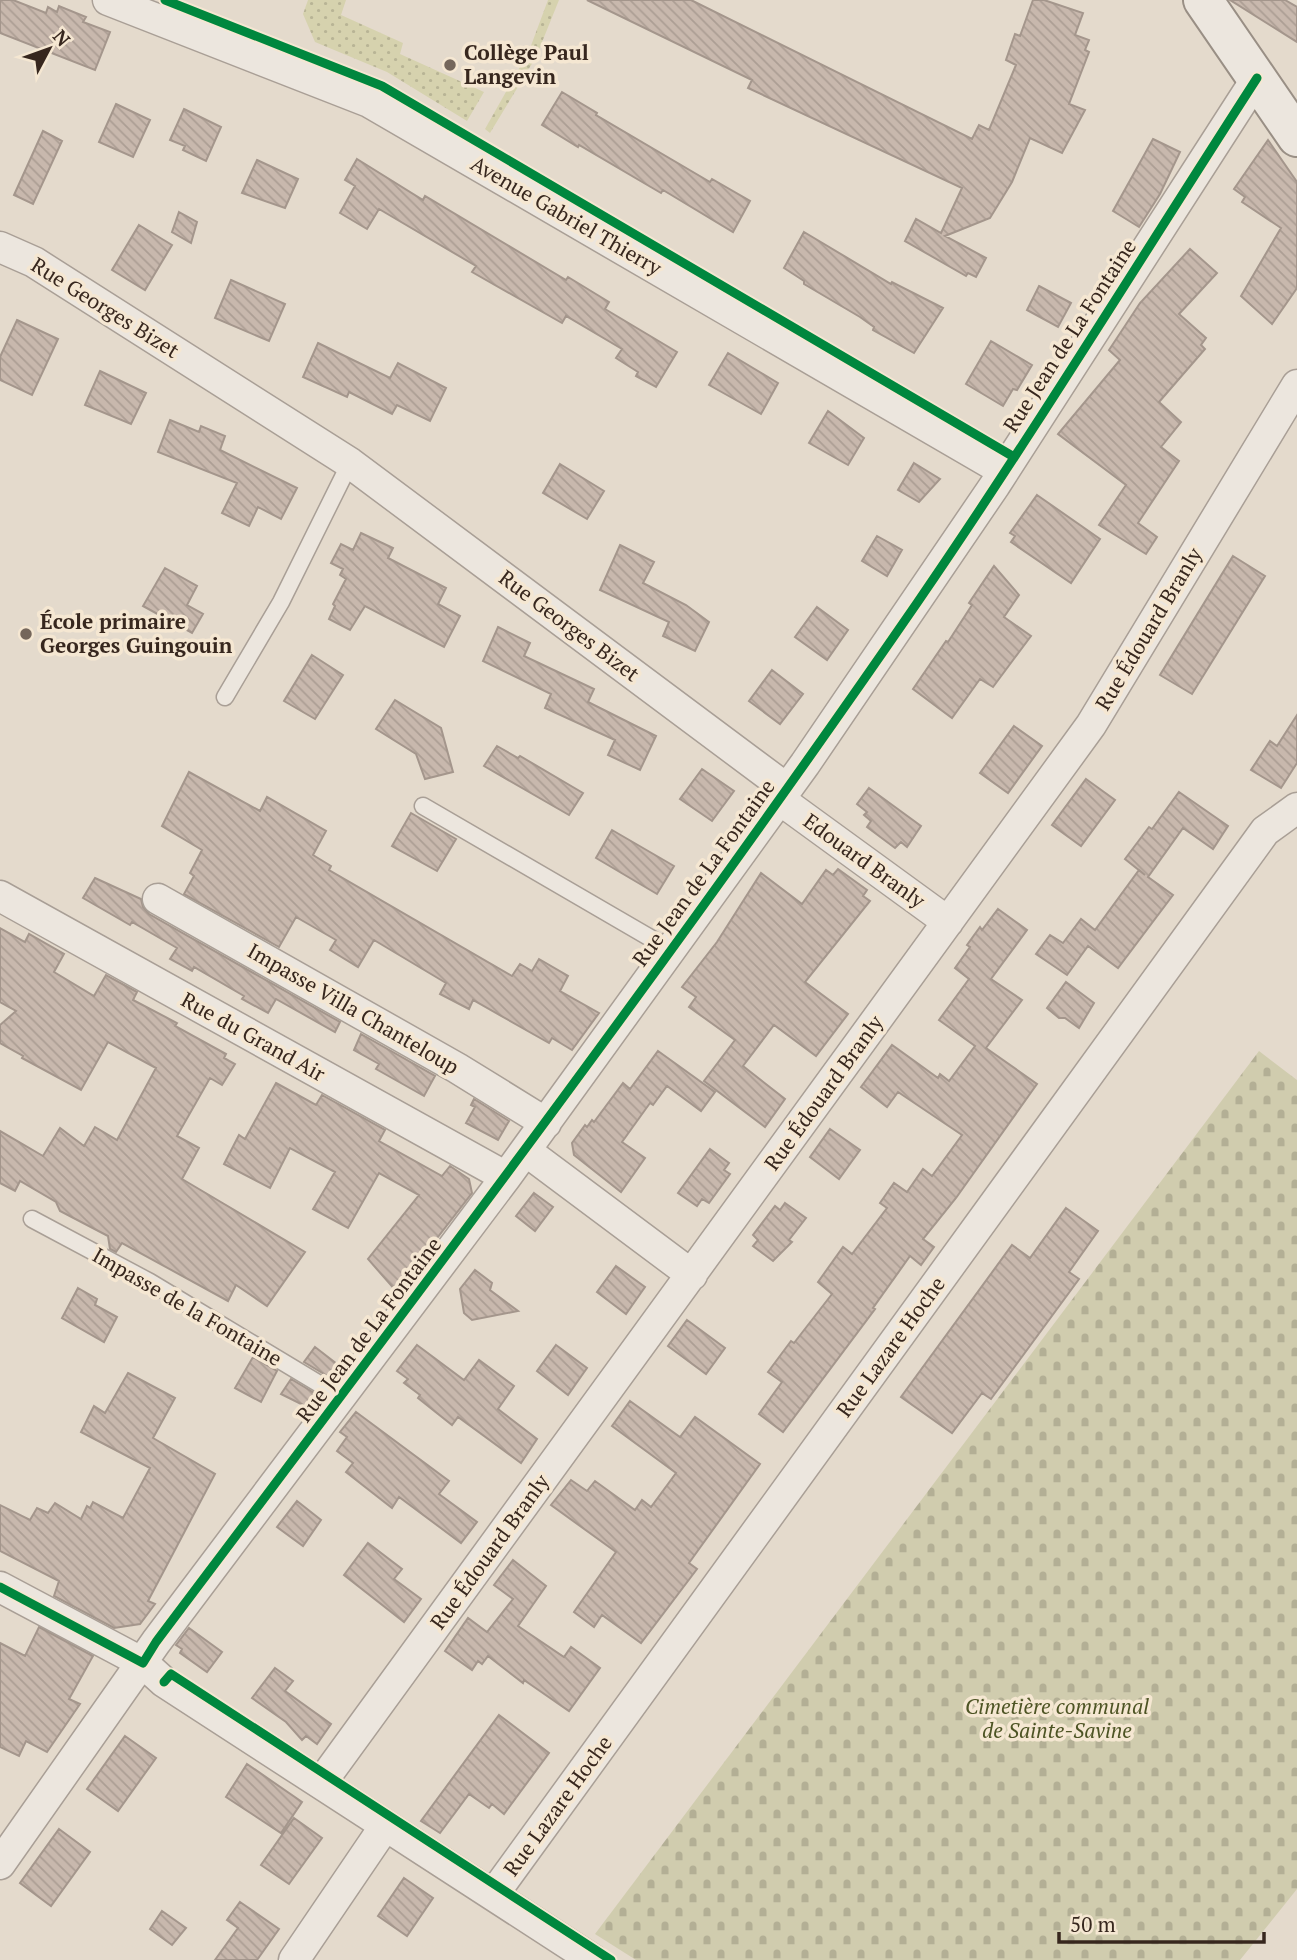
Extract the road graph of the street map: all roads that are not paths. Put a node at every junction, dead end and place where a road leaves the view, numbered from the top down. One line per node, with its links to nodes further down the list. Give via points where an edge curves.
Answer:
1 (108, 0): 8 (street, Avenue Gabriel Thierry, via 369,102)
2 (1203, 0): 3 (street)
3 (1257, 78): 4 (street); 8 (street, Rue Jean de La Fontaine)
4 (1297, 137)
5 (0, 247): 7 (street, Rue Georges Bizet, via 34,262)
6 (1297, 385): 15 (street, Rue Édouard Branly, via 1091,725)
7 (350, 463): 9 (lane, via 281,602); 10 (street, Rue Georges Bizet)
8 (1004, 471): 10 (street, Rue Jean de La Fontaine)
9 (225, 697)
10 (783, 794): 15 (street, Edouard Branly); 16 (street, Rue Jean de La Fontaine)
11 (423, 806): 16 (lane)
12 (1297, 808): 28 (street, Rue Lazare Hoche, via 1265,831)
13 (0, 896): 19 (street, Rue du Grand Air)
14 (158, 898): 17 (street, Impasse Villa Chanteloup)
15 (948, 922): 21 (street, Rue Édouard Branly)
16 (671, 950): 17 (street, Rue Jean de La Fontaine)
17 (546, 1123): 18 (street, Rue Jean de La Fontaine)
18 (526, 1151): 19 (street, Rue Jean de La Fontaine); 21 (street)
19 (506, 1177): 22 (street, Rue Jean de La Fontaine)
20 (32, 1219): 22 (lane, Impasse de la Fontaine, via 150,1282)
21 (692, 1275): 25 (street, Rue Édouard Branly)
22 (341, 1397): 24 (street, Rue Jean de La Fontaine)
23 (0, 1587): 24 (street)
24 (143, 1663): 25 (street, via 164,1682); 27 (street, Rue Jean de La Fontaine)
25 (321, 1783): 26 (street)
26 (385, 1826): 28 (street); 29 (street)
27 (0, 1864)
28 (493, 1895): 30 (street)
29 (293, 1960)
30 (593, 1960)

